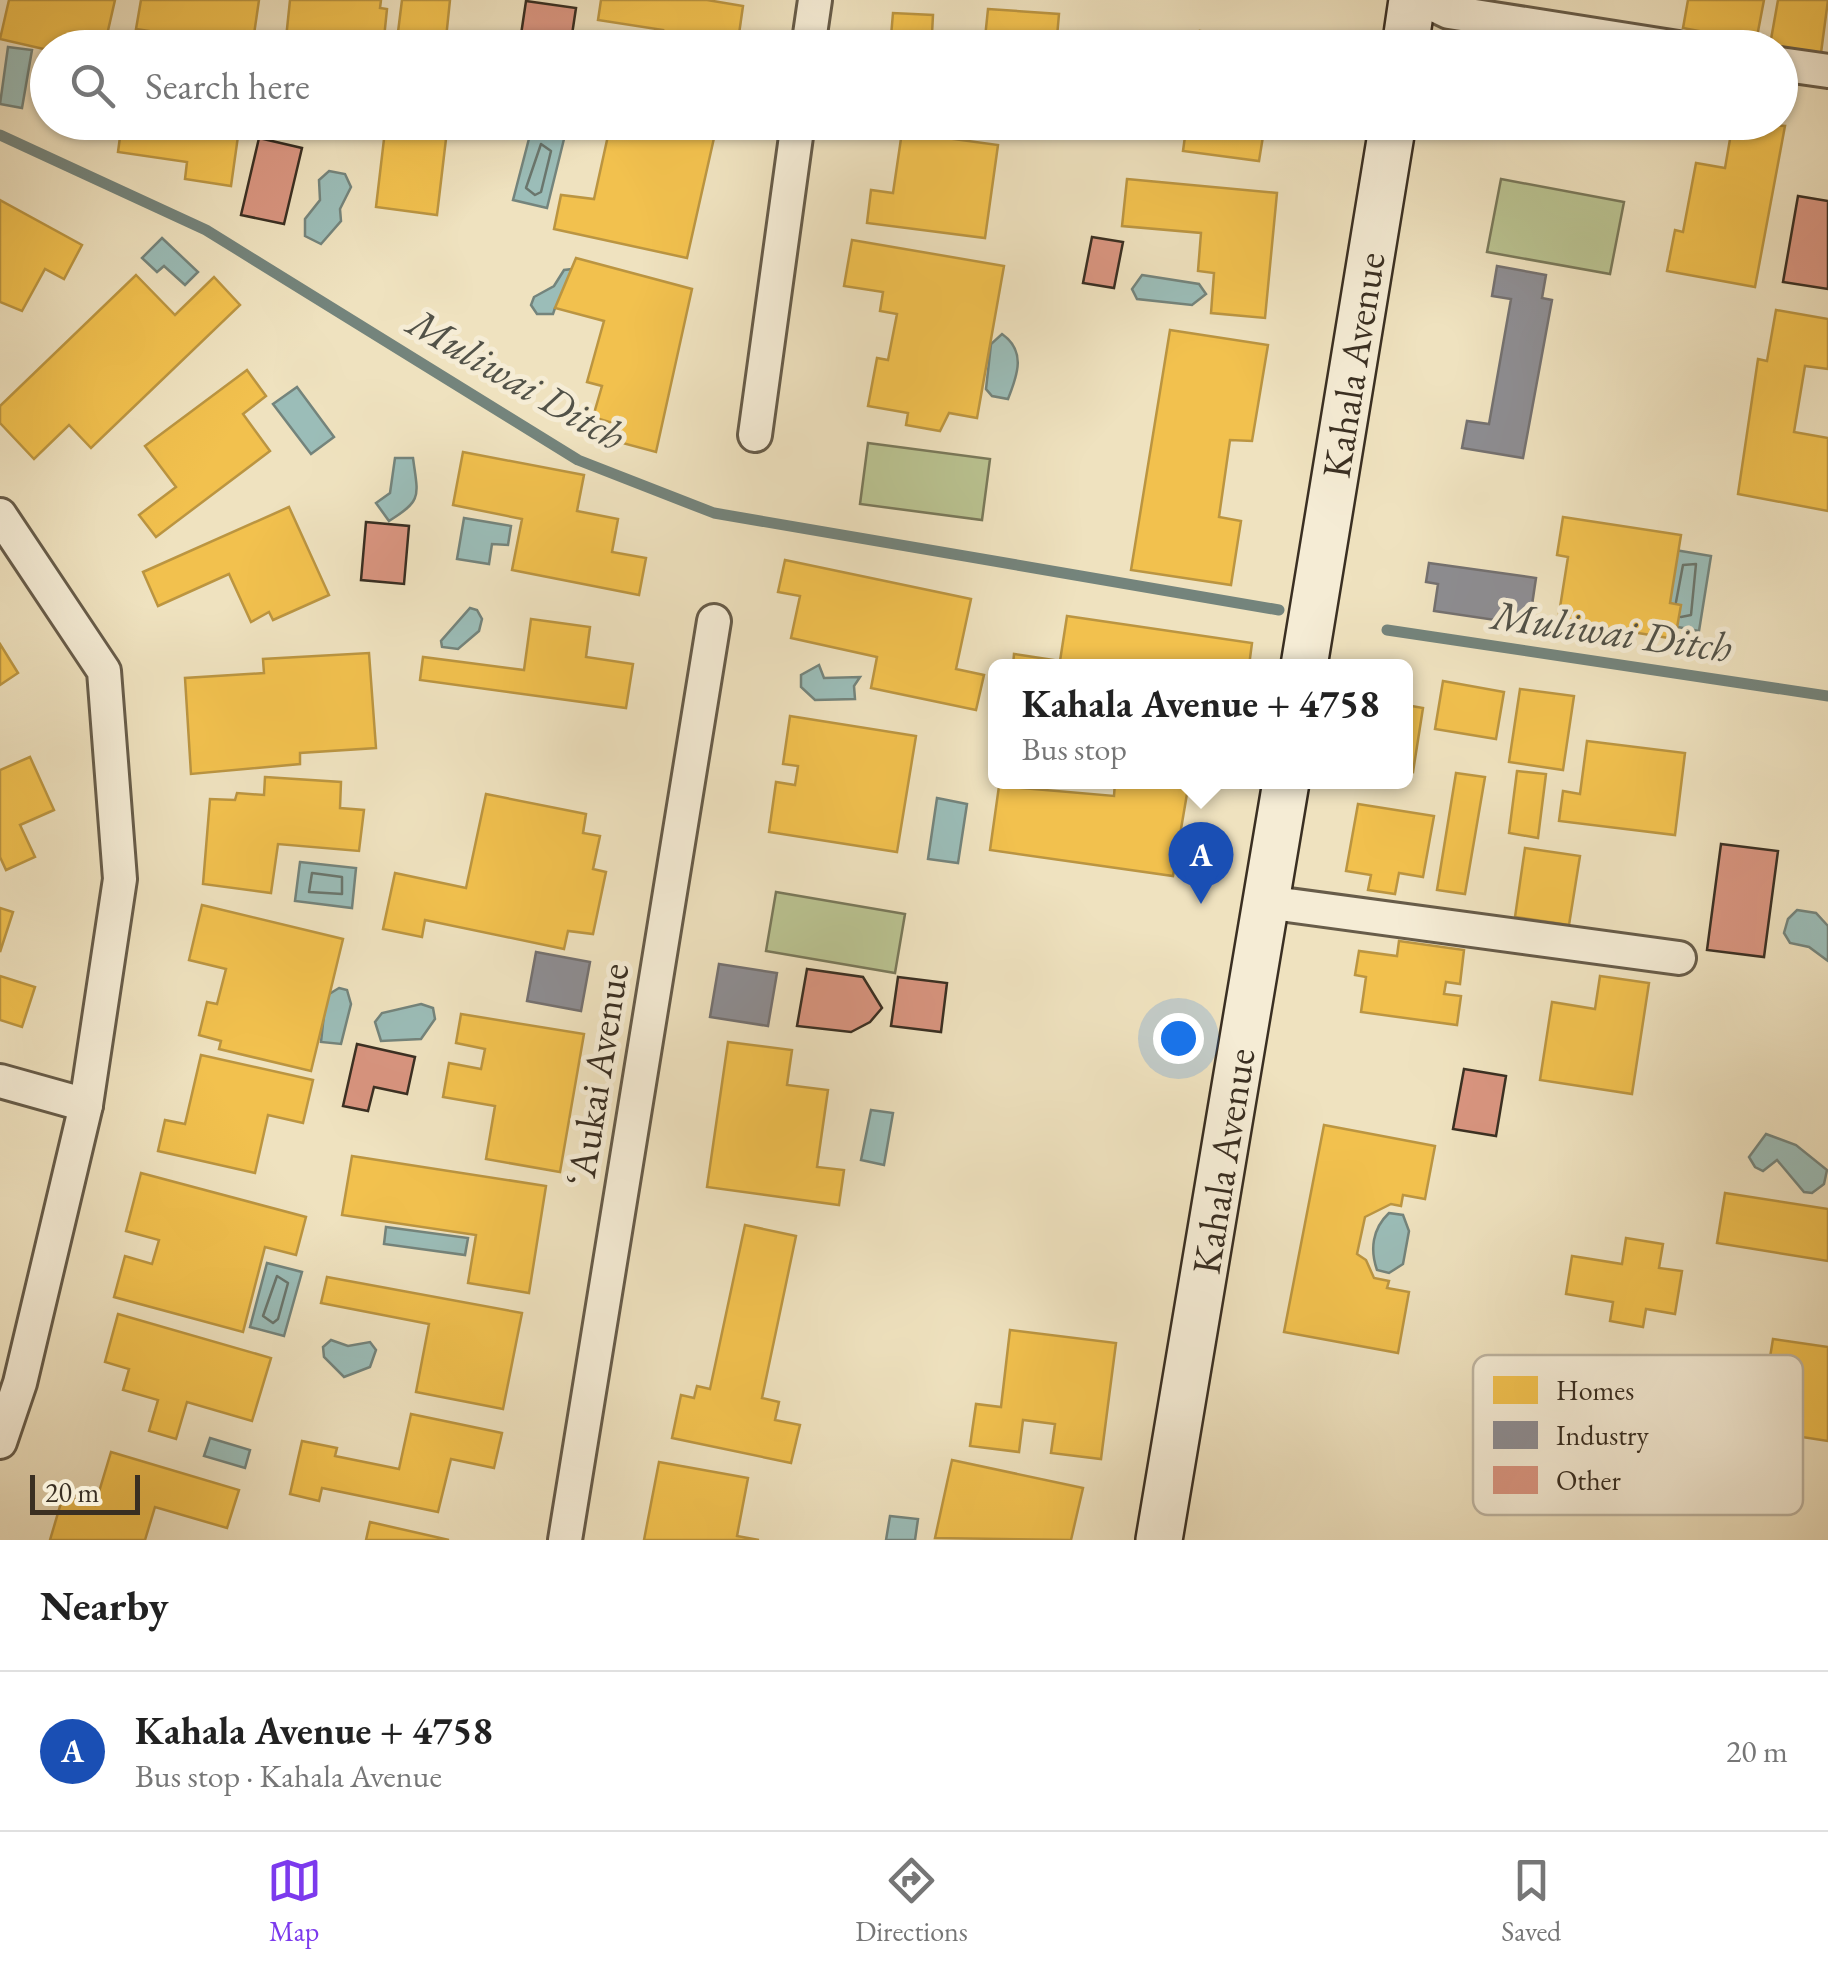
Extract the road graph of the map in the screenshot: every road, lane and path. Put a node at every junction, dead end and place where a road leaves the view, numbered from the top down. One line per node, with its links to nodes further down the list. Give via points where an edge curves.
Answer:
1 (815, 0): 4 (street)
2 (1412, 0): 5 (street)
3 (1424, 0): 6 (street, via 1449,12)
4 (811, 30)
5 (1408, 30)
6 (1564, 30)
7 (1798, 67): 8 (street)
8 (1828, 71)
9 (796, 140): 11 (street)
10 (1389, 140): 14 (street, Kahala Avenue)
11 (755, 435)
12 (0, 515): 19 (street, via 104,671 120,879)
13 (714, 622): 21 (street, ʻAukai Avenue)
14 (1305, 659)
15 (1285, 789): 16 (street, Kahala Avenue)
16 (1266, 902): 17 (street); 22 (street, Kahala Avenue)
17 (1679, 958)
18 (0, 1080): 19 (street)
19 (86, 1106): 20 (street)
20 (0, 1442)
21 (565, 1540)
22 (1159, 1540)

